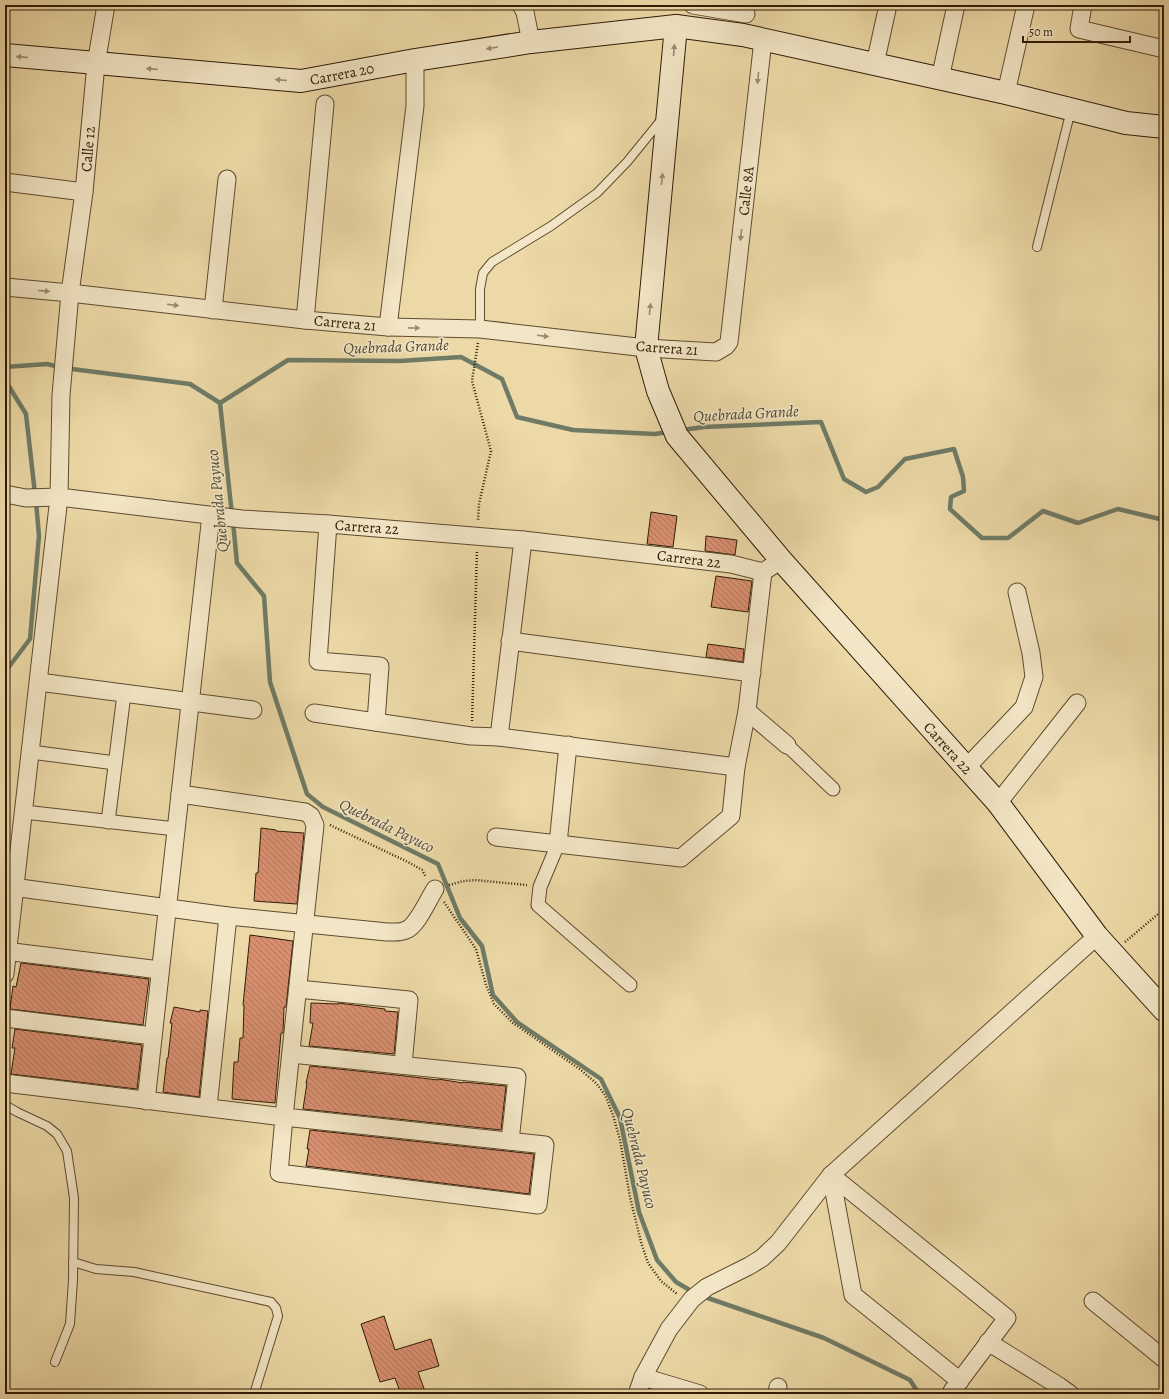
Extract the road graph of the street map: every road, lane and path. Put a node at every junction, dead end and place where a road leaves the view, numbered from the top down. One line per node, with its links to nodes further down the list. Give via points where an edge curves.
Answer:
1 (106, 5): 14 (street, Calle 12)
2 (521, 5): 10 (street, via 525,12)
3 (693, 5): 8 (street)
4 (888, 5): 15 (street)
5 (956, 5): 16 (street)
6 (1026, 5): 17 (street)
7 (1083, 5): 11 (street, via 1079,29)
8 (750, 23): 9 (main road, Carrera 20); 15 (main road, Carrera 20); 32 (street, Calle 8A, one-way to 32)
9 (676, 26): 10 (main road, Carrera 20); 20 (main road, one-way to 9)
10 (531, 42): 13 (main road, Carrera 20, one-way to 13)
11 (1164, 49)
12 (5, 56): 14 (main road, Carrera 20, one-way to 12)
13 (415, 60): 14 (main road, Carrera 20, one-way to 14, via 301,81); 30 (street, via 415,106)
14 (96, 64): 24 (street, Calle 12)
15 (876, 64): 16 (main road, Carrera 20)
16 (940, 79): 17 (main road, Carrera 20)
17 (1006, 92): 19 (main road, Carrera 20)
18 (325, 104): 29 (street)
19 (1071, 109): 21 (main road, Carrera 20, via 1126,123); 25 (lane)
20 (669, 110): 31 (lane, via 627,162 597,193 551,226 492,262 483,272 480,289); 33 (main road, one-way to 20)
21 (1164, 127)
22 (227, 179): 28 (street)
23 (5, 182): 24 (street)
24 (84, 192): 27 (street, Calle 12)
25 (1037, 247)
26 (5, 287): 27 (street, Carrera 21, one-way to 27)
27 (70, 293): 28 (street, Carrera 21, one-way to 28); 36 (street, Calle 12, via 61,394)
28 (213, 310): 29 (street, Carrera 21)
29 (305, 320): 30 (street, Carrera 21)
30 (388, 327): 31 (street, Carrera 21, one-way to 31)
31 (480, 329): 33 (street, Carrera 21, one-way to 33)
32 (729, 342): 33 (street, Carrera 21, via 716,352)
33 (646, 348): 41 (main road, Carrera 22, via 658,391 674,430)
34 (476, 354): 39 (path, via 472,381 491,451 479,504)
35 (5, 494): 36 (street, Carrera 22, via 32,498)
36 (59, 497): 37 (street, Carrera 22); 46 (street, Calle 12)
37 (217, 516): 38 (street, Carrera 22); 48 (street)
38 (328, 524): 39 (street, Carrera 22); 53 (street, via 318,661 380,666)
39 (478, 535): 40 (street, Carrera 22); 54 (path)
40 (523, 540): 42 (street, Carrera 22, via 731,564); 44 (street)
41 (782, 560): 42 (street); 61 (main road, Carrera 22)
42 (763, 572): 45 (street)
43 (1017, 592): 61 (street, via 1034,677 1024,707)
44 (510, 641): 45 (street); 55 (street)
45 (752, 673): 51 (street)
46 (39, 682): 47 (street); 58 (street, Calle 12)
47 (124, 694): 48 (street); 59 (street)
48 (190, 702): 50 (street); 63 (street)
49 (1078, 703): 64 (street)
50 (252, 710)
51 (747, 711): 57 (street); 60 (street)
52 (314, 713): 53 (street)
53 (376, 722): 54 (street)
54 (471, 736): 55 (street)
55 (499, 737): 56 (street)
56 (568, 745): 60 (street); 70 (street)
57 (787, 745): 62 (street)
58 (31, 752): 59 (street); 65 (street, Calle 12)
59 (115, 763): 67 (street)
60 (736, 767): 70 (street, via 731,816 681,858)
61 (966, 768): 64 (main road, Carrera 22)
62 (833, 789)
63 (180, 794): 66 (street, via 305,812); 68 (street)
64 (998, 803): 78 (main road, Carrera 22)
65 (24, 812): 67 (street); 71 (street, Calle 12)
66 (311, 816): 73 (path, via 410,863 422,870); 77 (street, via 315,825)
67 (108, 822): 68 (street)
68 (176, 829): 74 (street)
69 (496, 836): 70 (street)
70 (558, 844): 72 (street)
71 (10, 886): 74 (street); 79 (street, Calle 12)
72 (540, 887): 73 (path, via 475,880); 83 (street, via 538,904)
73 (438, 888): 77 (street, via 411,927 399,932); 98 (path, via 476,949 494,1004 513,1023 582,1070 605,1095 614,1115 639,1234 648,1263 661,1281)
74 (168, 907): 76 (street); 81 (street)
75 (1164, 909): 80 (path)
76 (228, 916): 77 (street); 93 (street)
77 (305, 924): 84 (street)
78 (1097, 936): 80 (main road, Carrera 22); 96 (street)
79 (6, 951): 81 (street); 82 (street, Calle 12)
80 (1112, 953): 85 (main road, Carrera 22)
81 (160, 970): 87 (street)
82 (5, 974)
83 (630, 985)
84 (298, 989): 88 (street); 89 (street, via 409,1000)
85 (1164, 1010)
86 (5, 1018): 87 (street)
87 (153, 1036): 91 (street)
88 (291, 1054): 89 (street); 94 (street)
89 (403, 1065): 95 (street, via 517,1077)
90 (5, 1083): 91 (street)
91 (146, 1101): 93 (street)
92 (5, 1105): 97 (lane, via 47,1126 57,1134 67,1151 74,1198)
93 (208, 1107): 94 (street)
94 (284, 1117): 95 (street); 95 (street, via 279,1173 538,1205 545,1145)
95 (510, 1141)
96 (831, 1175): 98 (street, via 778,1243 762,1258 707,1287); 100 (street, via 1007,1318); 104 (street, via 853,1295)
97 (74, 1262): 102 (lane, via 70,1324); 106 (lane, via 96,1269 134,1272 271,1302 278,1316)
98 (690, 1301): 103 (street, via 669,1329)
99 (1093, 1301): 101 (street)
100 (988, 1342): 104 (street); 105 (street)
101 (1164, 1359)
102 (55, 1362)
103 (643, 1377): 107 (street); 108 (street)
104 (958, 1387)
105 (1061, 1391)
106 (254, 1394)
107 (637, 1394)
108 (700, 1394)

